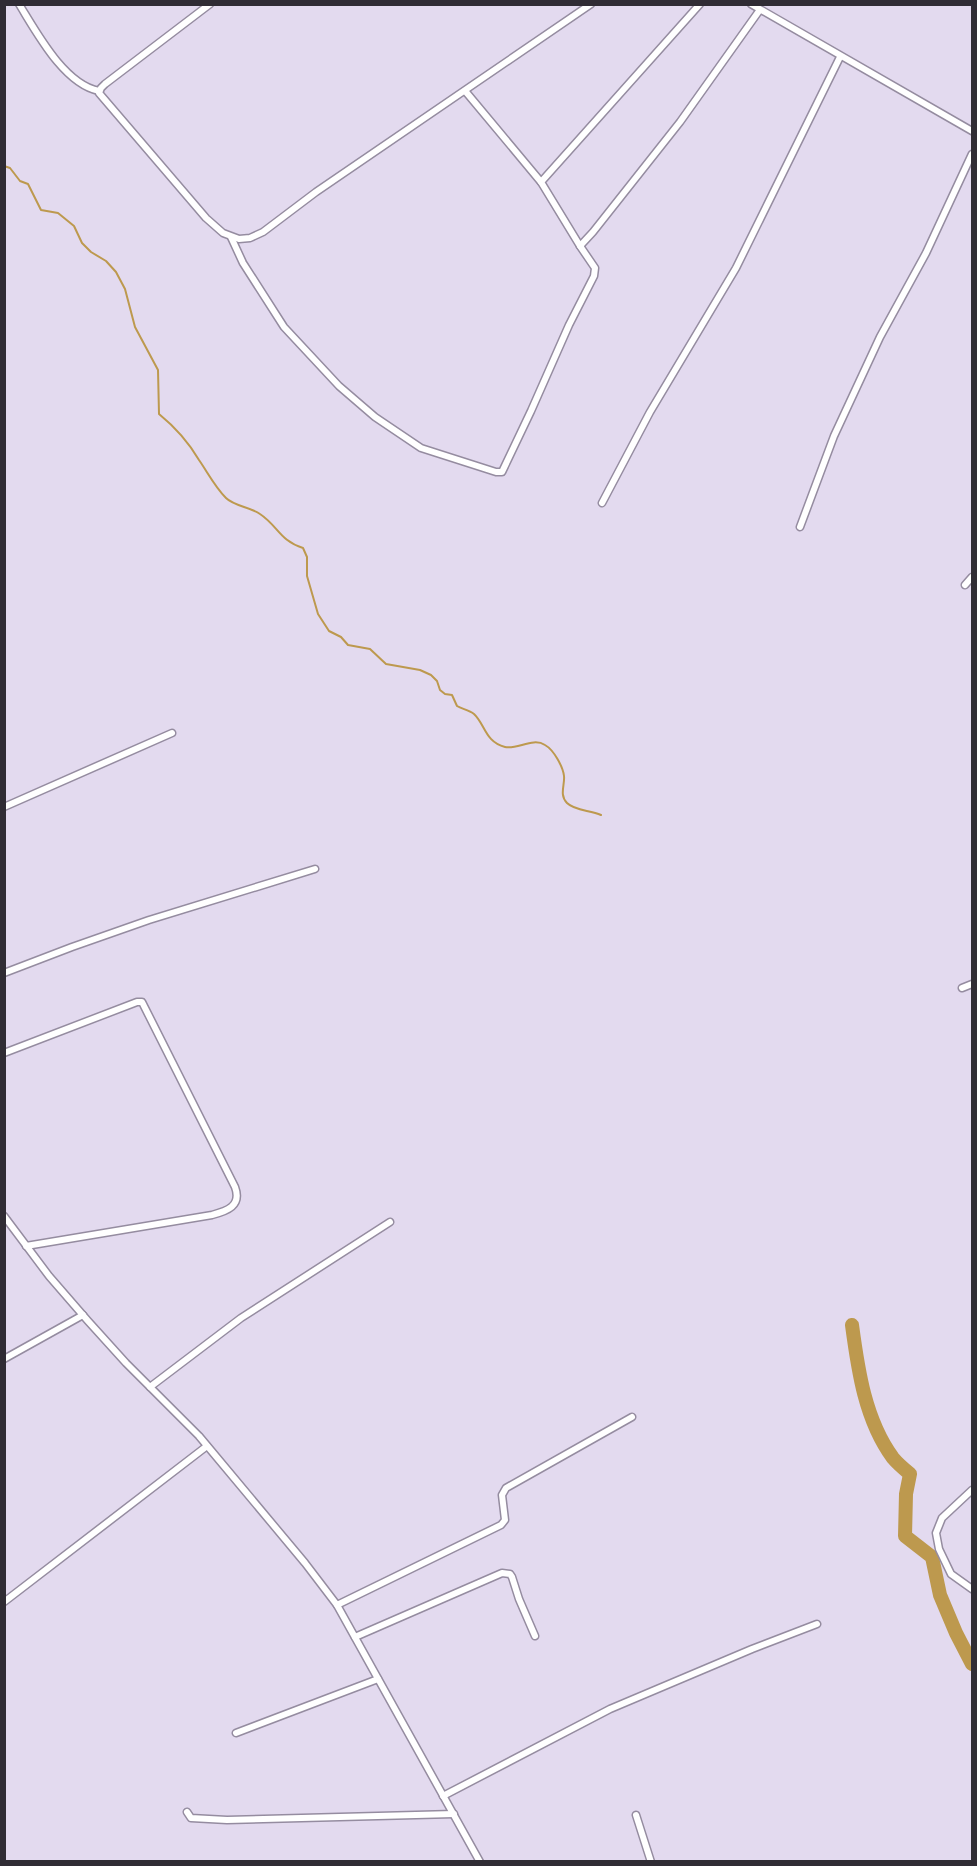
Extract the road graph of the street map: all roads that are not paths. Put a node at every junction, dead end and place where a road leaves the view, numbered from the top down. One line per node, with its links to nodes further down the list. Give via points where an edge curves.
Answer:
1 (19, 4): 8 (street, via 61,65 87,88)
2 (210, 4): 8 (street)
3 (591, 4): 9 (street)
4 (700, 4): 12 (street)
5 (751, 4): 6 (street)
6 (759, 11): 7 (street); 14 (street, via 680,122)
7 (840, 57): 10 (street); 15 (street, via 735,267)
8 (99, 91): 13 (street, via 206,218)
9 (466, 92): 12 (street); 13 (street, via 263,232 250,238)
10 (972, 131)
11 (972, 154): 16 (street, via 834,436)
12 (541, 182): 14 (street)
13 (231, 237): 14 (street, via 248,272 284,327 339,386 375,417 421,448 496,472 505,469 594,276 595,268)
14 (580, 246)
15 (602, 503)
16 (800, 528)
17 (972, 577): 18 (street)
18 (965, 585)
19 (172, 733): 20 (street)
20 (4, 807)
21 (315, 869): 22 (street, via 149,920)
22 (4, 973)
23 (972, 984): 24 (street)
24 (962, 988)
25 (4, 1053): 28 (street, via 142,1002 238,1196 232,1208 212,1215)
26 (4, 1216): 28 (street)
27 (390, 1222): 31 (street, via 242,1318)
28 (26, 1246): 29 (street)
29 (83, 1316): 30 (street); 31 (street)
30 (4, 1359)
31 (150, 1387): 33 (street)
32 (632, 1417): 37 (street, via 506,1488 502,1495 506,1520 501,1525)
33 (207, 1446): 36 (street); 37 (street)
34 (972, 1490): 35 (street, via 942,1518 936,1533 951,1574)
35 (972, 1589)
36 (4, 1602)
37 (337, 1605): 39 (street)
38 (817, 1624): 43 (street, via 610,1709)
39 (354, 1636): 40 (street, via 507,1573); 41 (street)
40 (535, 1636)
41 (378, 1679): 42 (street); 43 (street)
42 (236, 1733)
43 (443, 1796): 45 (street)
44 (187, 1812): 45 (street, via 191,1818 227,1820)
45 (454, 1814): 47 (street)
46 (636, 1815): 48 (street)
47 (480, 1862)
48 (651, 1862)

